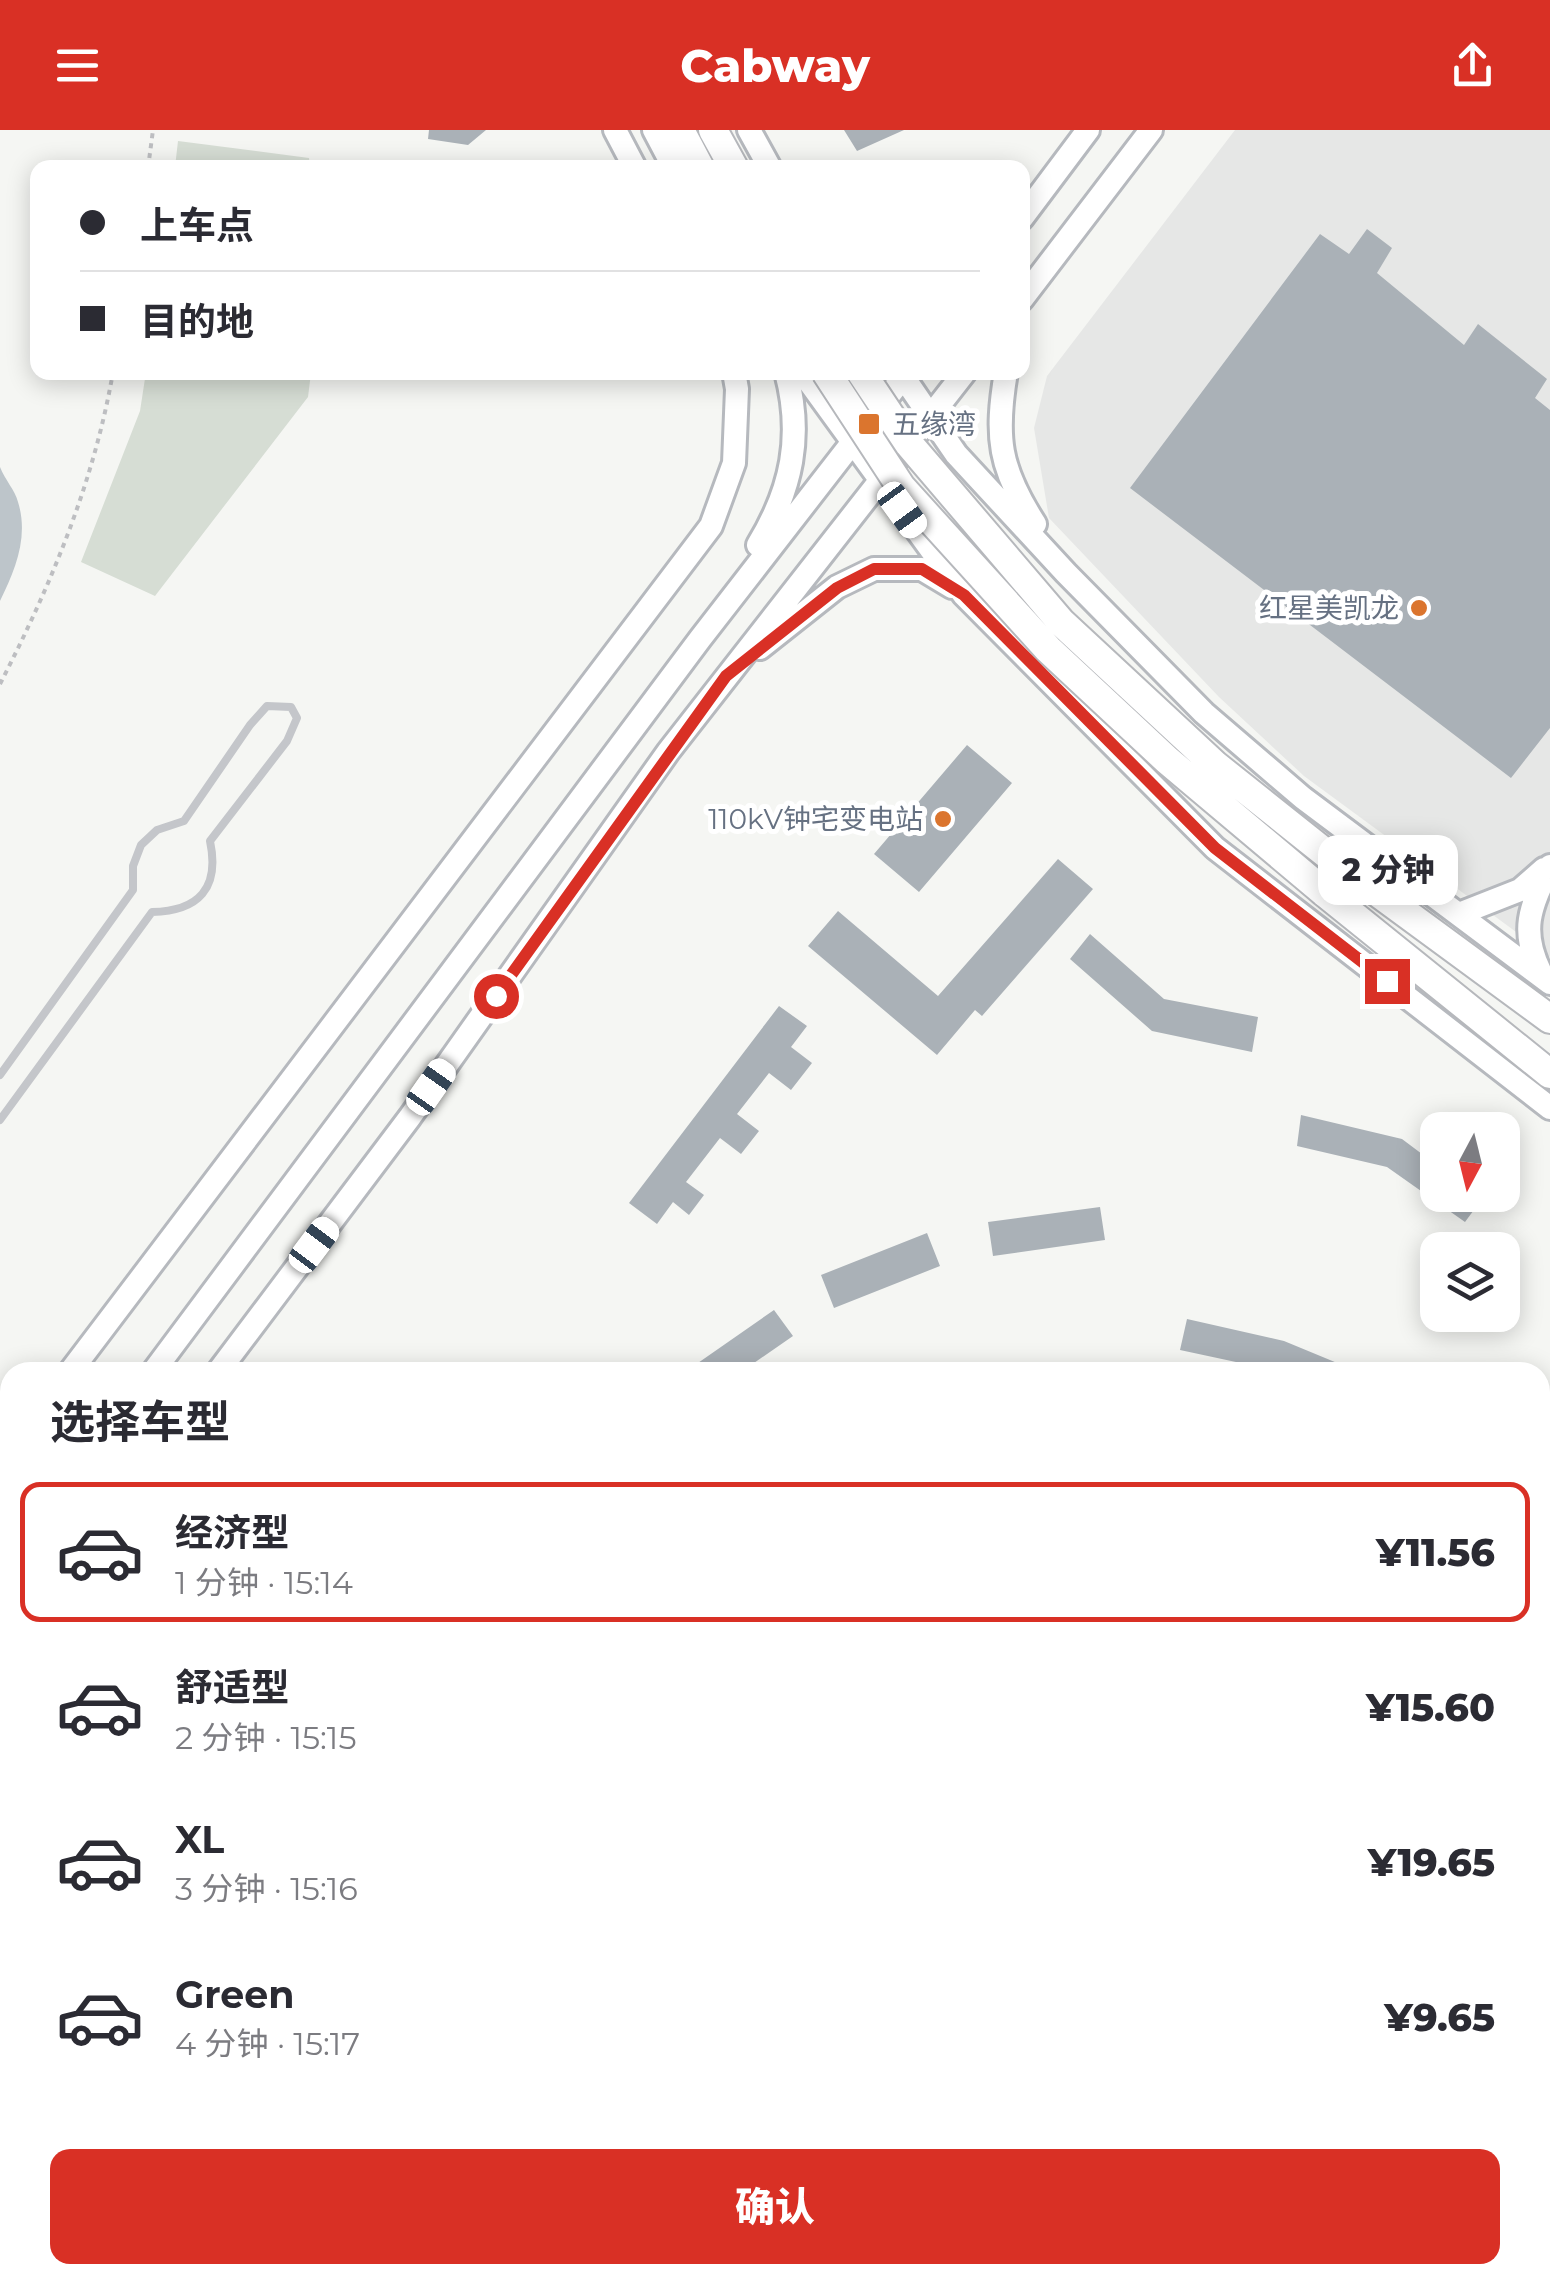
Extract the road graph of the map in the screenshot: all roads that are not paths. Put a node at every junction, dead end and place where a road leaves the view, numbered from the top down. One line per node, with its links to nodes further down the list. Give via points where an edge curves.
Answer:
1 (615, 130): 8 (main road)
2 (654, 130): 9 (main road)
3 (680, 130): 10 (highway)
4 (713, 130): 11 (highway)
5 (749, 130): 12 (main road)
6 (1088, 130): 13 (main road)
7 (1151, 130): 14 (main road)
8 (631, 160)
9 (670, 160)
10 (696, 160)
11 (730, 160)
12 (766, 160)
13 (1030, 207)
14 (1030, 289)
15 (735, 380): 39 (main road, via 734,463 711,526)
16 (788, 380): 29 (main road, via 792,466 772,522)
17 (808, 380): 25 (main road)
18 (831, 380): 35 (highway, bridge, via 901,487 1048,649 1167,760)
19 (866, 380): 34 (highway, bridge, via 909,444 1061,622 1216,765 1343,868)
20 (900, 380): 25 (main road)
21 (908, 380): 24 (main road)
22 (959, 380): 24 (main road)
23 (1005, 380): 27 (main road, via 1000,451 1020,500)
24 (931, 416): 26 (main road); 27 (main road, via 956,454)
25 (853, 442): 26 (main road); 29 (main road)
26 (882, 482): 28 (main road); 30 (main road)
27 (1066, 573): 32 (main road, via 1218,726)
28 (964, 595): 30 (main road, via 922,569 874,569 837,588); 37 (main road, via 1215,848)
29 (700, 639): 40 (main road)
30 (726, 676): 41 (main road)
31 (1550, 865): 32 (main road, via 1520,890); 33 (main road, via 1529,910 1529,950)
32 (1459, 914): 33 (main road)
33 (1547, 980)
34 (1550, 1019)
35 (1550, 1074)
36 (0, 1075): 38 (lane, via 133,890 140,845 157,830 184,821 268,706 291,707 297,718 287,741 210,841 214,870 200,899 174,912 152,912)
37 (1550, 1108)
38 (0, 1120)
39 (78, 1362)
40 (160, 1362)
41 (226, 1362)

